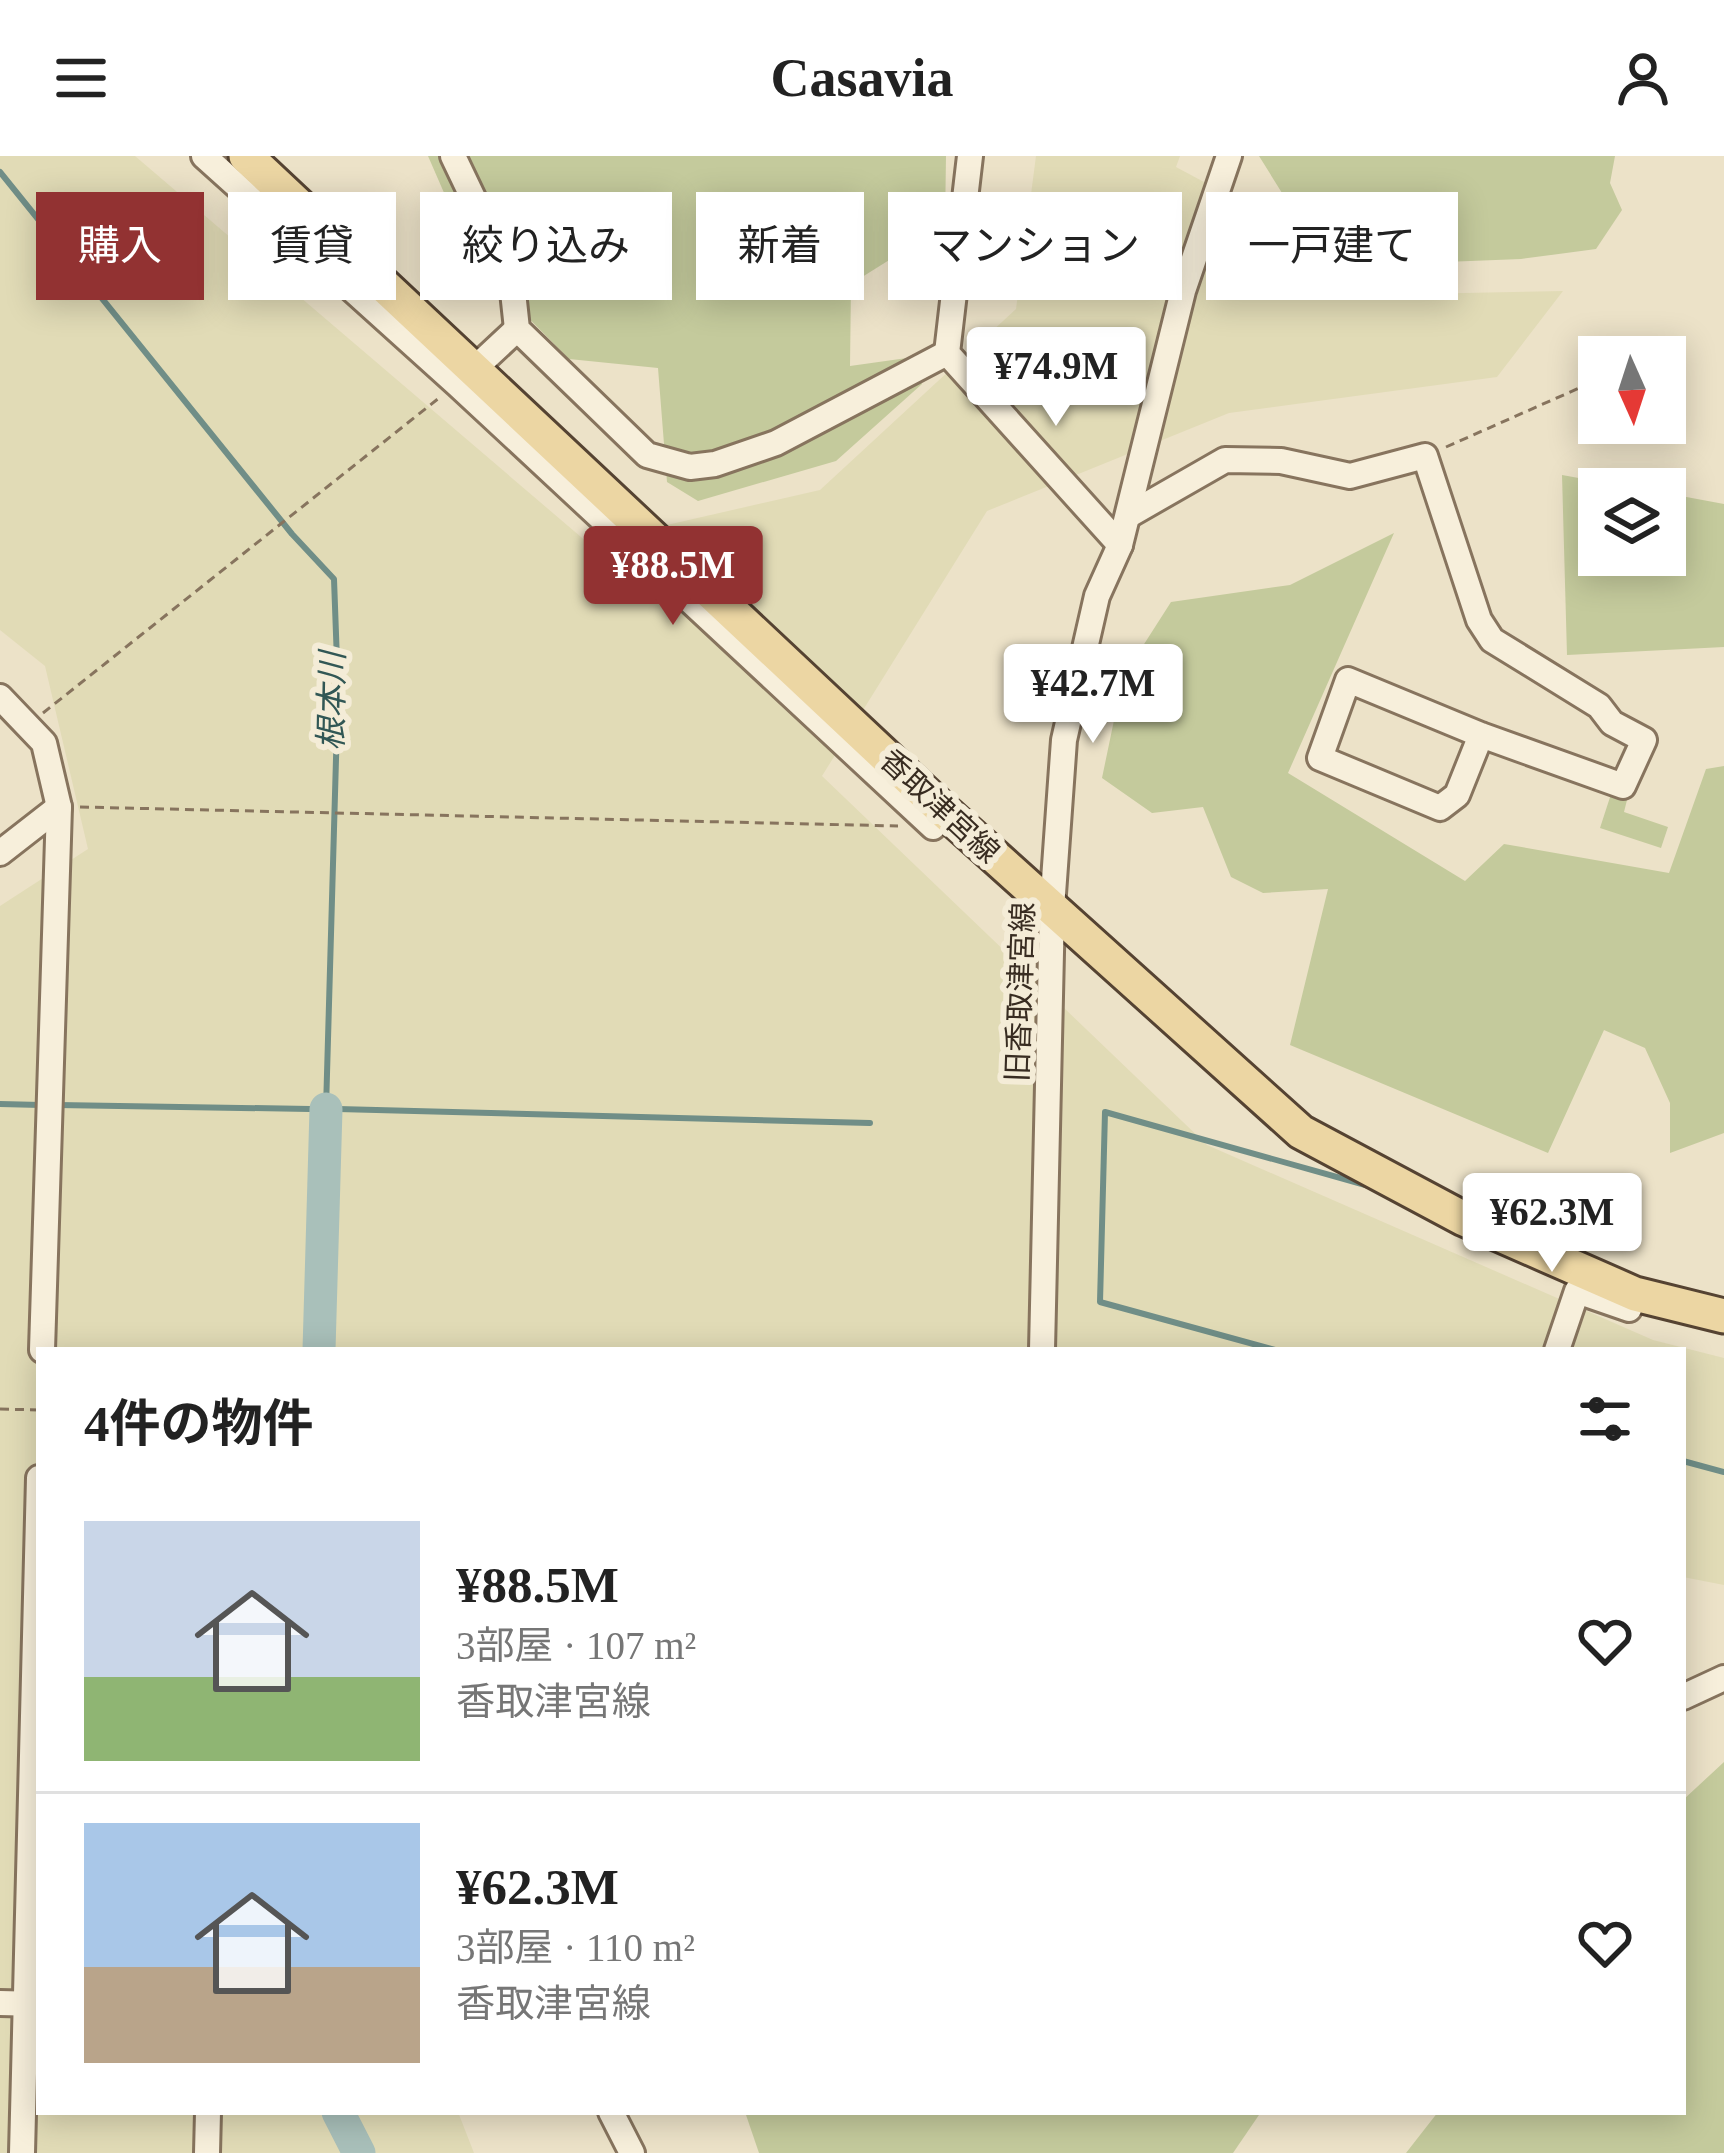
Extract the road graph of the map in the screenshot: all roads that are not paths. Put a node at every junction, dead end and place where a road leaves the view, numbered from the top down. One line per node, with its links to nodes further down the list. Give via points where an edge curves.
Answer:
1 (204, 156): 8 (street)
2 (246, 156): 8 (main road, 香取津宮線)
3 (453, 156): 6 (street, via 510,264)
4 (970, 156): 7 (street)
5 (1228, 156): 9 (street, 旧香取津宮線, via 1183,291)
6 (517, 328): 7 (street, via 620,434 647,455 690,467 776,443); 8 (street)
7 (947, 352): 10 (street)
8 (465, 377): 14 (street); 16 (main road, 香取津宮線)
9 (1129, 515): 10 (street, 旧香取津宮線); 12 (street, via 1225,460 1281,461 1350,476 1426,457 1492,640 1644,740 1623,786)
10 (1120, 545): 16 (street, 旧香取津宮線, via 1097,596 1064,740)
11 (0, 698): 13 (street, via 44,743)
12 (1481, 735): 12 (street, via 1348,680 1320,758 1440,808 1457,795)
13 (58, 807): 15 (street); 19 (street)
14 (933, 827)
15 (0, 853)
16 (1052, 908): 17 (main road, 香取津宮線, via 1301,1132 1464,1219); 20 (street, 旧香取津宮線)
17 (1636, 1294): 18 (main road, 香取津宮線); 21 (street, via 1629,1309 1576,1292)
18 (1724, 1316)
19 (43, 1347)
20 (1042, 1347)
21 (1559, 1347)
22 (1724, 1678): 23 (street)
23 (1686, 1695)
24 (36, 1741): 26 (street)
25 (0, 2003): 26 (street)
26 (33, 2004): 29 (street)
27 (208, 2115): 30 (street)
28 (612, 2115): 31 (street)
29 (22, 2153)
30 (207, 2153)
31 (632, 2153)

